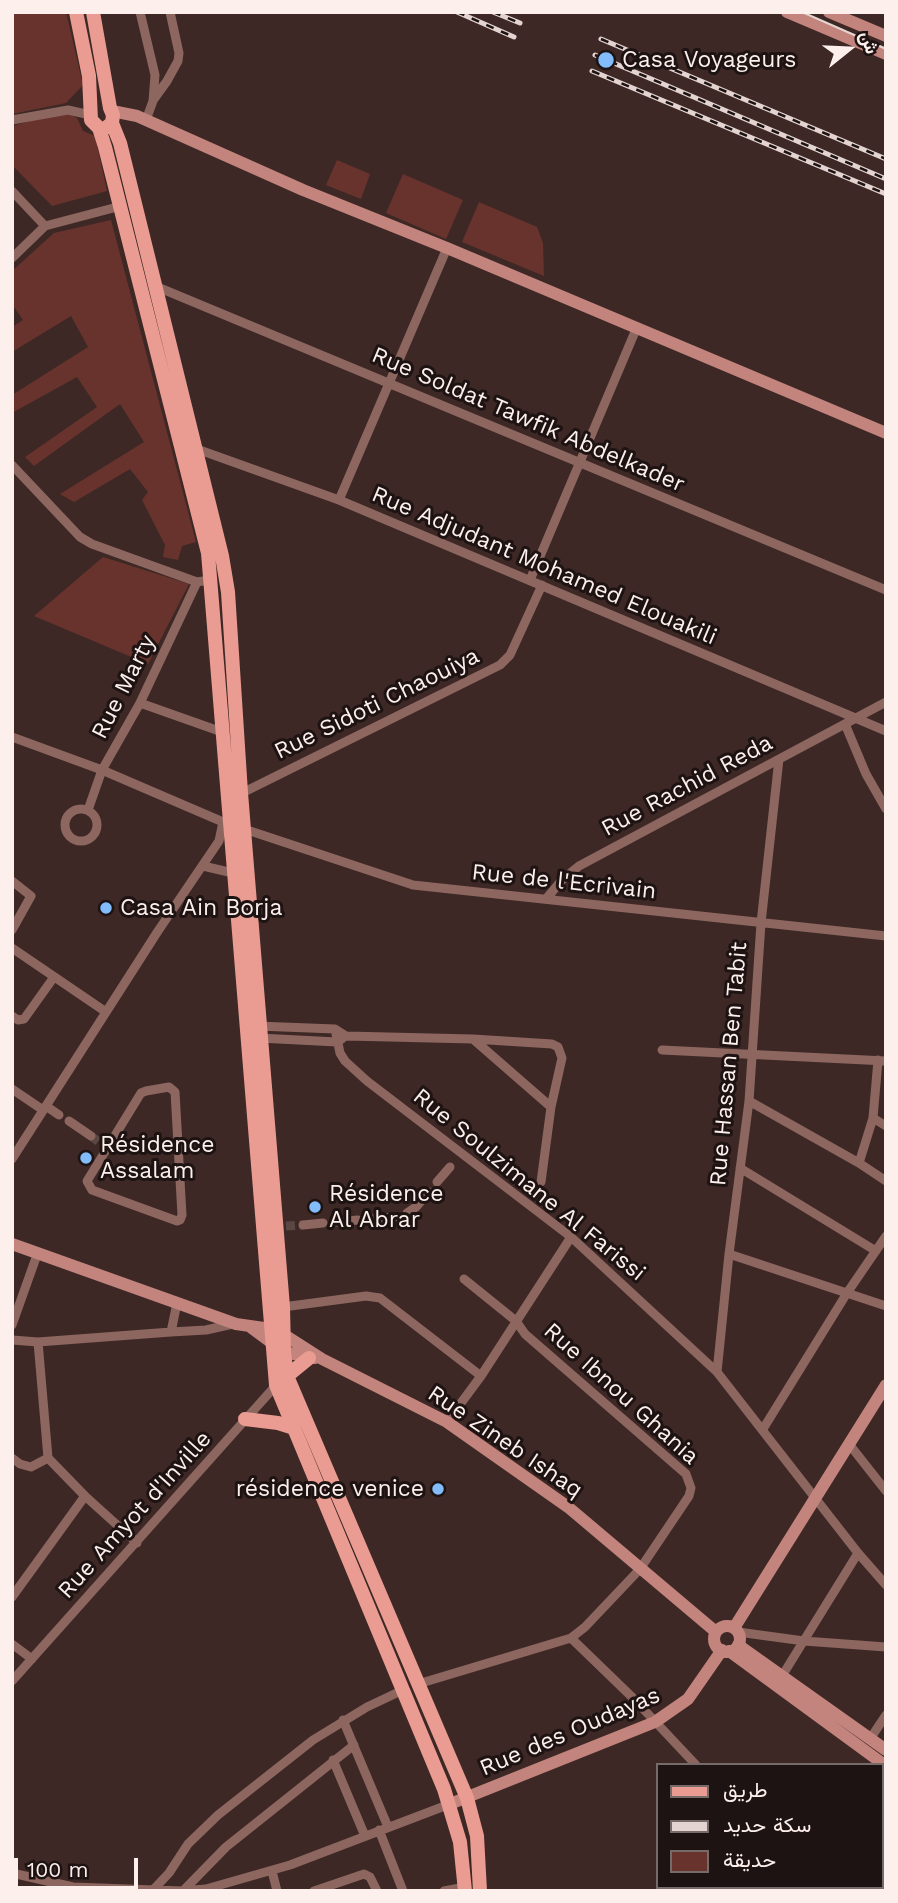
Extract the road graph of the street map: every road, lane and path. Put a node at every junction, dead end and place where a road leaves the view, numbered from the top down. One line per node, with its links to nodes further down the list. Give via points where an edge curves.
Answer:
1 (76, 12): 10 (main road, via 89,76)
2 (93, 12): 10 (main road)
3 (140, 12): 9 (street, via 155,75)
4 (170, 12): 9 (street, via 178,61)
5 (787, 12): 8 (street)
6 (829, 12): 7 (street)
7 (886, 36)
8 (886, 54)
9 (153, 101): 11 (street)
10 (104, 118): 11 (street); 12 (street, via 68,110); 14 (main road); 18 (main road, via 120,143)
11 (142, 118): 16 (street)
12 (12, 120)
13 (12, 191): 15 (street)
14 (121, 206): 15 (street); 22 (main road)
15 (45, 226): 17 (street)
16 (447, 248): 19 (street); 20 (street)
17 (12, 258)
18 (155, 286): 20 (street, Rue Soldat Tawfik Abdelkader); 22 (main road)
19 (637, 327): 21 (street); 23 (street)
20 (390, 383): 23 (street, Rue Soldat Tawfik Abdelkader); 25 (street)
21 (886, 433)
22 (189, 448): 25 (street, Rue Adjudant Mohamed Elouakili); 27 (main road, via 203,532); 39 (main road, via 222,556 228,592)
23 (578, 463): 26 (street); 29 (street, Rue Soldat Tawfik Abdelkader)
24 (12, 465): 27 (street, via 80,537)
25 (339, 500): 26 (street, Rue Adjudant Mohamed Elouakili)
26 (530, 580): 28 (street, Rue Adjudant Mohamed Elouakili)
27 (204, 581): 31 (street, Rue Marty); 35 (main road)
28 (542, 585): 32 (street, Rue Adjudant Mohamed Elouakili); 39 (street, Rue Sidoti Chaouiya, via 510,655 500,665)
29 (886, 590)
30 (886, 702): 32 (street, Rue Rachid Reda)
31 (140, 703): 35 (street); 38 (street, Rue Marty)
32 (856, 718): 33 (street, Rue Rachid Reda); 34 (street, Rue Adjudant Mohamed Elouakili)
33 (845, 724): 37 (street, Rue Rachid Reda); 40 (street)
34 (886, 731)
35 (222, 732): 39 (main road)
36 (12, 737): 38 (street, Rue de l'Ecrivain)
37 (779, 759): 47 (street, Rue Rachid Reda, via 579,866); 48 (street, Rue Hassan Ben Tabit)
38 (102, 770): 41 (street, Rue Marty); 42 (street, Rue de l'Ecrivain)
39 (235, 797): 42 (main road); 43 (main road)
40 (886, 809)
41 (88, 810)
42 (227, 823): 43 (street, Rue de l'Ecrivain); 44 (street); 45 (main road)
43 (246, 830): 47 (street, Rue de l'Ecrivain, via 401,883); 56 (main road)
44 (203, 866): 45 (street); 53 (street)
45 (233, 873): 56 (main road)
46 (12, 881): 49 (street, via 31,897)
47 (546, 899): 48 (street, Rue de l'Ecrivain)
48 (761, 923): 50 (street, Rue de l'Ecrivain); 61 (street, Rue Hassan Ben Tabit)
49 (12, 930)
50 (886, 936)
51 (12, 947): 52 (street)
52 (54, 977): 53 (street); 54 (street, via 24,1019)
53 (106, 1012): 66 (street)
54 (12, 1016)
55 (335, 1029): 56 (street); 57 (street); 59 (street, Rue Soulzimane Al Farissi)
56 (254, 1032): 59 (street); 98 (main road, via 281,1227); 102 (main road)
57 (346, 1036): 58 (street); 59 (street)
58 (473, 1038): 65 (street); 65 (street, via 558,1047 562,1058)
59 (337, 1042): 89 (street, Rue Soulzimane Al Farissi, via 353,1068)
60 (662, 1050): 61 (street)
61 (753, 1053): 62 (street); 64 (street, Rue Hassan Ben Tabit)
62 (882, 1061): 68 (street)
63 (12, 1089): 66 (street)
64 (749, 1101): 74 (street); 76 (street, Rue Hassan Ben Tabit)
65 (551, 1107): 79 (street)
66 (45, 1108): 67 (street); 73 (street)
67 (60, 1115)
68 (873, 1118): 70 (street); 74 (street)
69 (69, 1121): 71 (street)
70 (886, 1126)
71 (91, 1136)
72 (105, 1146): 72 (street, via 141,1093 174,1089 180,1220 89,1188 88,1177)
73 (12, 1159)
74 (859, 1163): 77 (street)
75 (450, 1167): 78 (street)
76 (740, 1168): 91 (street); 93 (street, Rue Hassan Ben Tabit)
77 (886, 1181)
78 (437, 1182)
79 (541, 1182)
80 (429, 1192): 81 (street)
81 (407, 1213)
82 (394, 1217): 83 (street)
83 (371, 1219)
84 (358, 1220): 85 (street)
85 (337, 1222)
86 (323, 1223): 87 (street)
87 (303, 1225)
88 (886, 1236): 91 (street)
89 (571, 1237): 99 (street); 108 (street, Rue Soulzimane Al Farissi)
90 (12, 1244): 92 (street)
91 (876, 1251): 95 (street)
92 (38, 1252): 96 (street); 100 (street)
93 (729, 1254): 95 (street); 108 (street, Rue Hassan Ben Tabit)
94 (464, 1279): 99 (street, Rue Ibnou Ghania)
95 (847, 1293): 97 (street); 115 (street)
96 (177, 1303): 101 (street); 103 (street)
97 (886, 1306)
98 (283, 1307): 102 (main road); 109 (street, via 380,1298)
99 (516, 1321): 109 (street); 124 (street, Rue Ibnou Ghania, via 525,1334 689,1478 689,1496)
100 (12, 1325)
101 (242, 1325): 102 (street); 103 (street); 106 (street)
102 (277, 1331): 106 (main road); 107 (street, Rue Zineb Ishaq)
103 (171, 1332): 105 (street)
104 (12, 1340): 105 (street)
105 (37, 1342): 118 (street)
106 (277, 1348): 107 (street, Rue Zineb Ishaq); 110 (main road)
107 (316, 1358): 110 (main road); 113 (street, Rue Zineb Ishaq)
108 (717, 1371): 115 (street, Rue Soulzimane Al Farissi)
109 (481, 1376): 113 (street)
110 (282, 1380): 112 (street, Rue Amyot d'Inville); 114 (main road); 136 (main road)
111 (885, 1390): 116 (street, Rue des Oudayas)
112 (245, 1419): 114 (main road); 122 (street, Rue Amyot d'Inville)
113 (447, 1423): 124 (street, Rue Zineb Ishaq, via 546,1490)
114 (294, 1428): 137 (main road)
115 (763, 1429): 121 (street, Rue Soulzimane Al Farissi)
116 (849, 1444): 119 (street); 121 (street, Rue des Oudayas)
117 (12, 1458): 118 (street, via 31,1467)
118 (47, 1458): 120 (street)
119 (886, 1491)
120 (85, 1496): 122 (street); 126 (street)
121 (815, 1496): 123 (street, Rue Soulzimane Al Farissi); 129 (street, Rue des Oudayas)
122 (136, 1543): 133 (street, Rue Amyot d'Inville)
123 (858, 1553): 125 (street, Rue Soulzimane Al Farissi); 130 (street)
124 (640, 1569): 127 (street, Rue Zineb Ishaq); 128 (street, Rue Ibnou Ghania)
125 (886, 1585)
126 (12, 1597)
127 (716, 1632): 129 (street, via 726,1626); 129 (street, via 716,1645)
128 (571, 1638): 136 (street); 140 (street)
129 (732, 1641): 130 (street); 134 (street); 140 (street, Rue des Oudayas, via 688,1699); 146 (street)
130 (804, 1641): 132 (street); 134 (street)
131 (12, 1644): 133 (street)
132 (886, 1647)
133 (32, 1659): 135 (street, Rue Amyot d'Inville)
134 (782, 1676): 141 (street)
135 (12, 1681)
136 (418, 1684): 147 (main road)
137 (403, 1690): 139 (street); 148 (main road)
138 (886, 1715): 141 (street)
139 (344, 1720): 142 (street); 155 (street, via 219,1815 188,1844)
140 (655, 1722): 145 (street); 147 (street, Rue des Oudayas)
141 (870, 1739): 143 (street)
142 (354, 1745): 144 (street); 149 (street)
143 (886, 1750)
144 (333, 1760): 150 (street); 156 (street, via 226,1847)
145 (694, 1763)
146 (882, 1763)
147 (467, 1798): 148 (street, Rue des Oudayas); 162 (main road, via 477,1836)
148 (450, 1804): 149 (street); 154 (main road)
149 (383, 1828): 150 (street); 160 (street)
150 (365, 1836): 151 (street)
151 (272, 1871): 153 (street); 157 (street)
152 (12, 1873): 155 (street, via 73,1887)
153 (213, 1889): 156 (street)
154 (465, 1889): 161 (street)
155 (153, 1890): 156 (street)
156 (183, 1891)
157 (277, 1891)
158 (314, 1891): 159 (street, via 364,1874)
159 (377, 1891)
160 (403, 1891)
161 (444, 1891)
162 (481, 1891)

